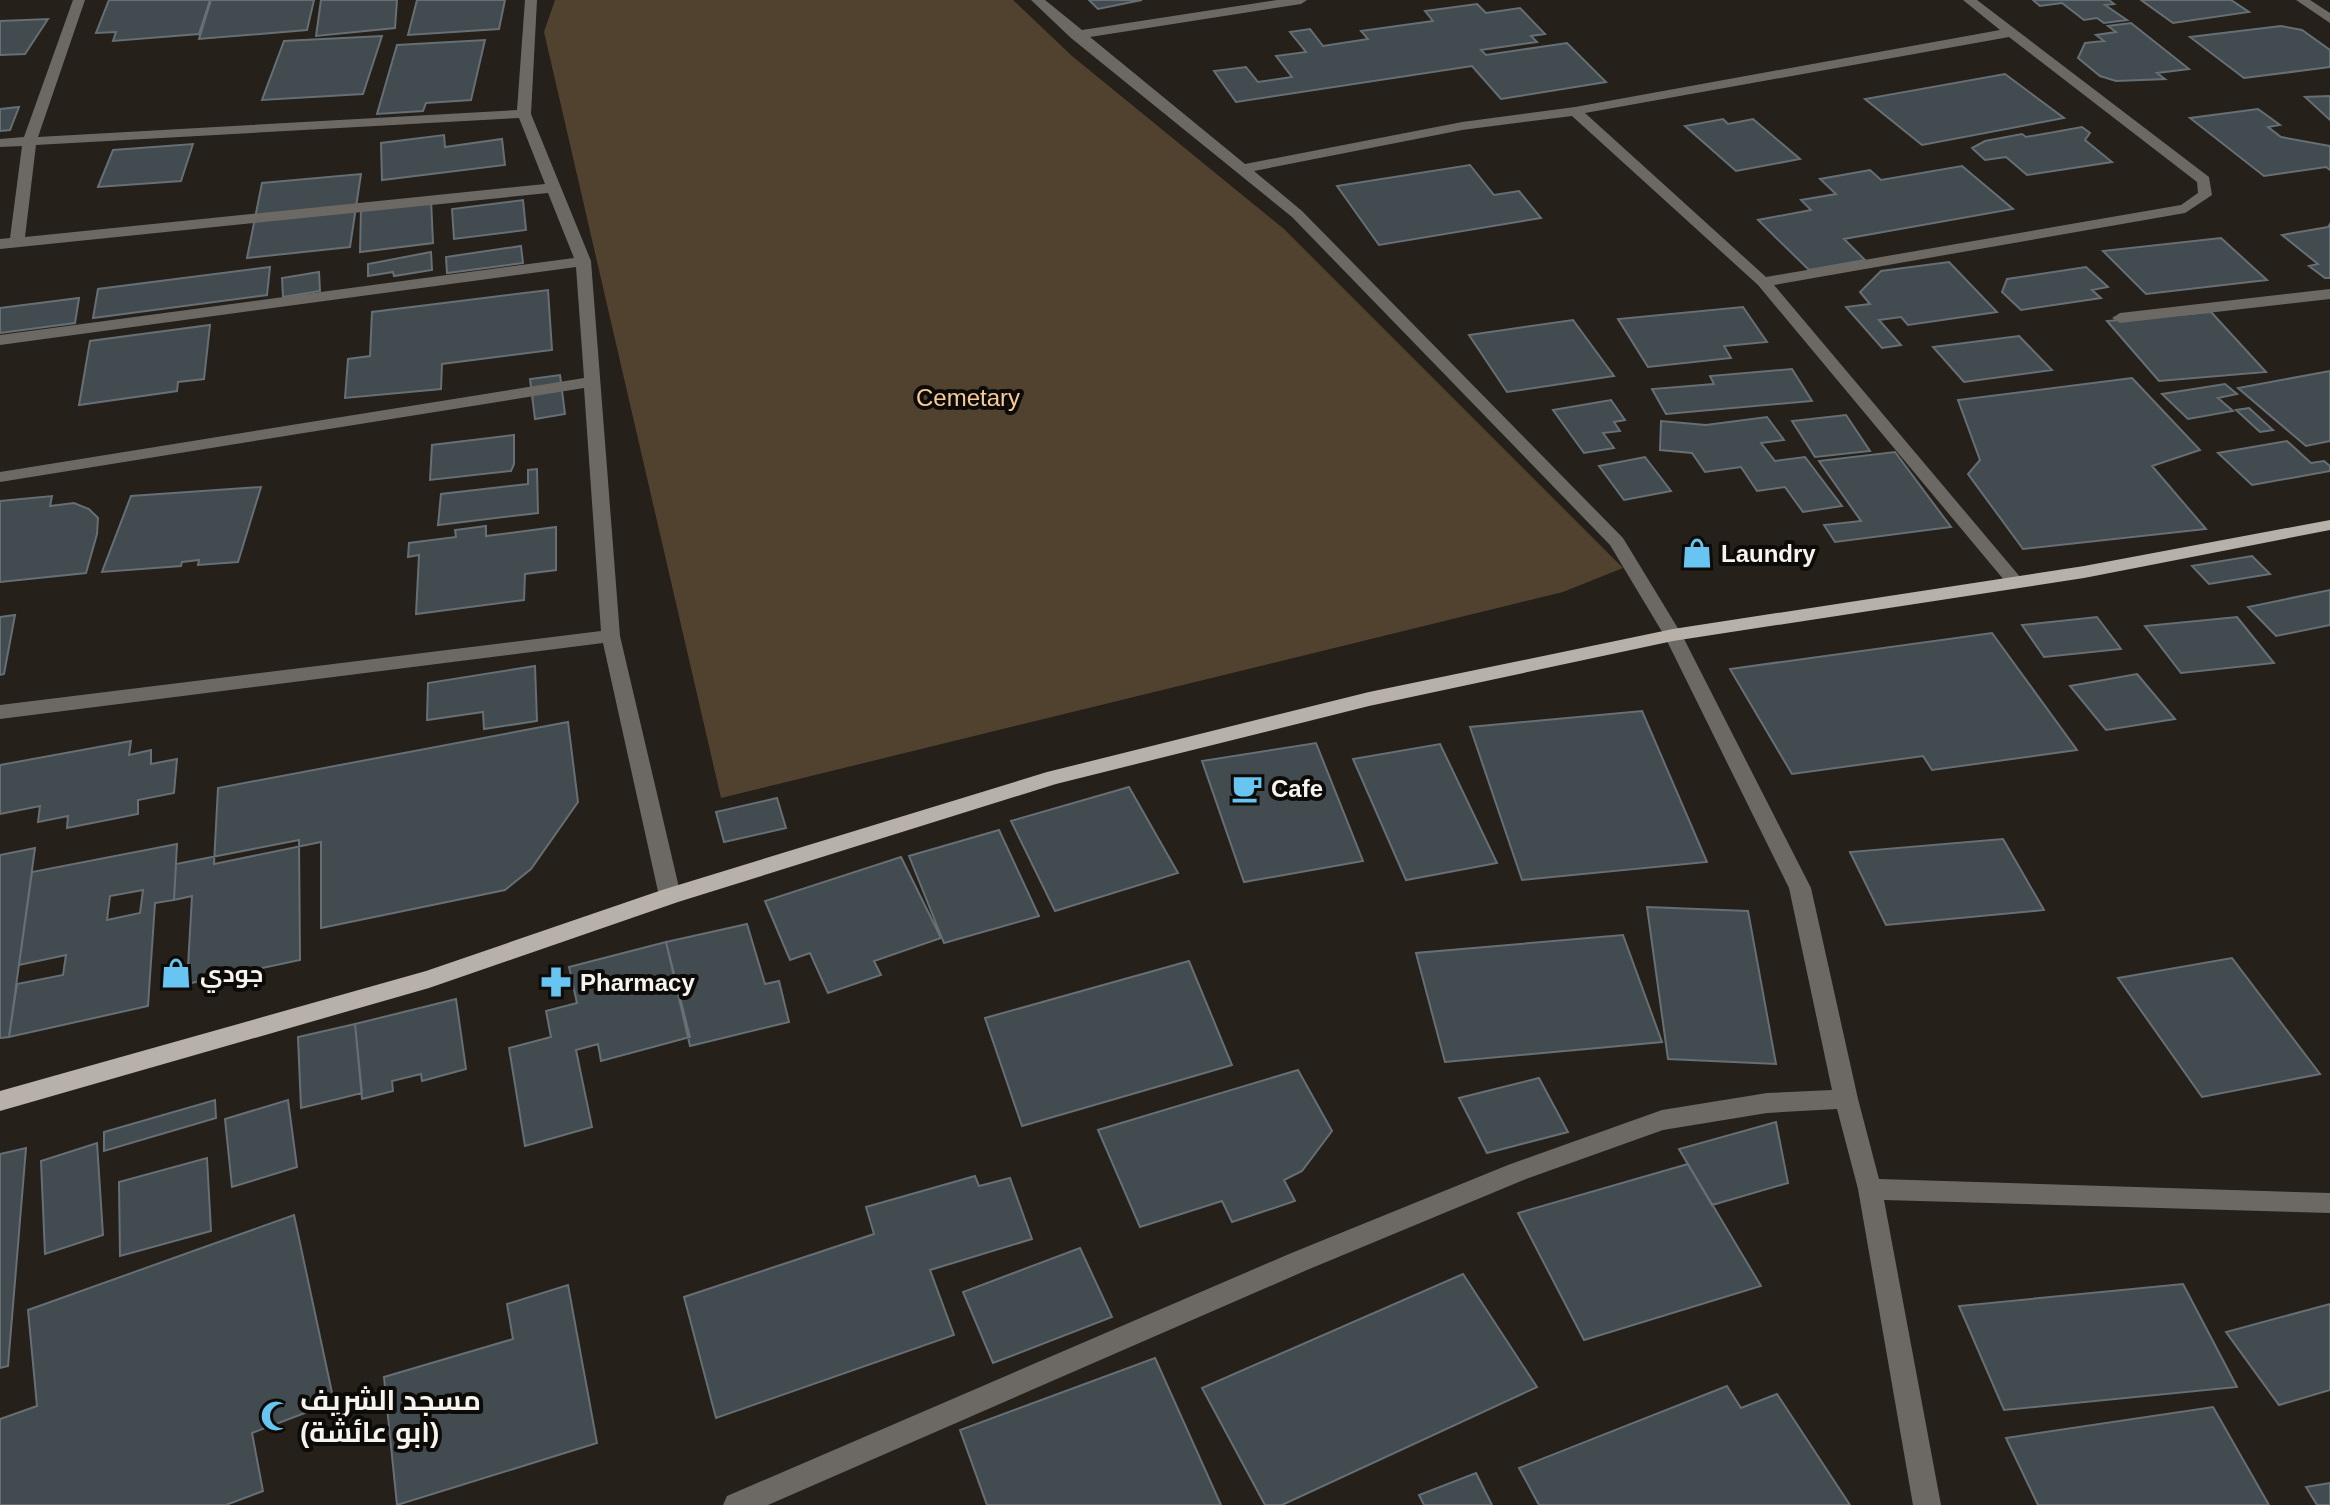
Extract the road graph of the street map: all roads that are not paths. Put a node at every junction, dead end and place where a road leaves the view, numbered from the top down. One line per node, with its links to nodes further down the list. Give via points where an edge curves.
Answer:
1 (79, 0): 12 (street)
2 (531, 0): 11 (street)
3 (1037, 0): 9 (street)
4 (1301, 0): 9 (street)
5 (1969, 0): 8 (street)
6 (2302, 0): 7 (street)
7 (2330, 19)
8 (2012, 32): 10 (street); 19 (street, via 2204,180 2205,195 2185,209)
9 (1076, 35): 14 (street)
10 (1575, 111): 14 (street, via 1462,126); 19 (street)
11 (524, 114): 12 (street); 15 (street)
12 (30, 141): 13 (street); 16 (street)
13 (0, 143)
14 (1242, 169): 27 (street, via 1297,214 1617,542)
15 (553, 188): 16 (street); 18 (street)
16 (17, 242): 17 (street)
17 (0, 244)
18 (583, 261): 22 (street); 23 (street)
19 (1763, 282): 26 (street)
20 (2330, 294): 21 (street)
21 (2120, 318)
22 (0, 340)
23 (591, 382): 24 (street); 28 (street)
24 (0, 477)
25 (2330, 525): 26 (main road)
26 (2015, 582): 27 (main road)
27 (1673, 635): 30 (main road, via 1369,699 1054,777); 31 (street, via 1800,888)
28 (611, 636): 29 (street); 30 (street)
29 (0, 712)
30 (670, 896): 32 (main road, via 429,979)
31 (1846, 1099): 33 (street); 35 (street, via 1767,1103 1662,1120 1517,1172)
32 (0, 1101)
33 (1870, 1189): 34 (street); 36 (street)
34 (2330, 1203)
35 (737, 1505)
36 (1927, 1505)

